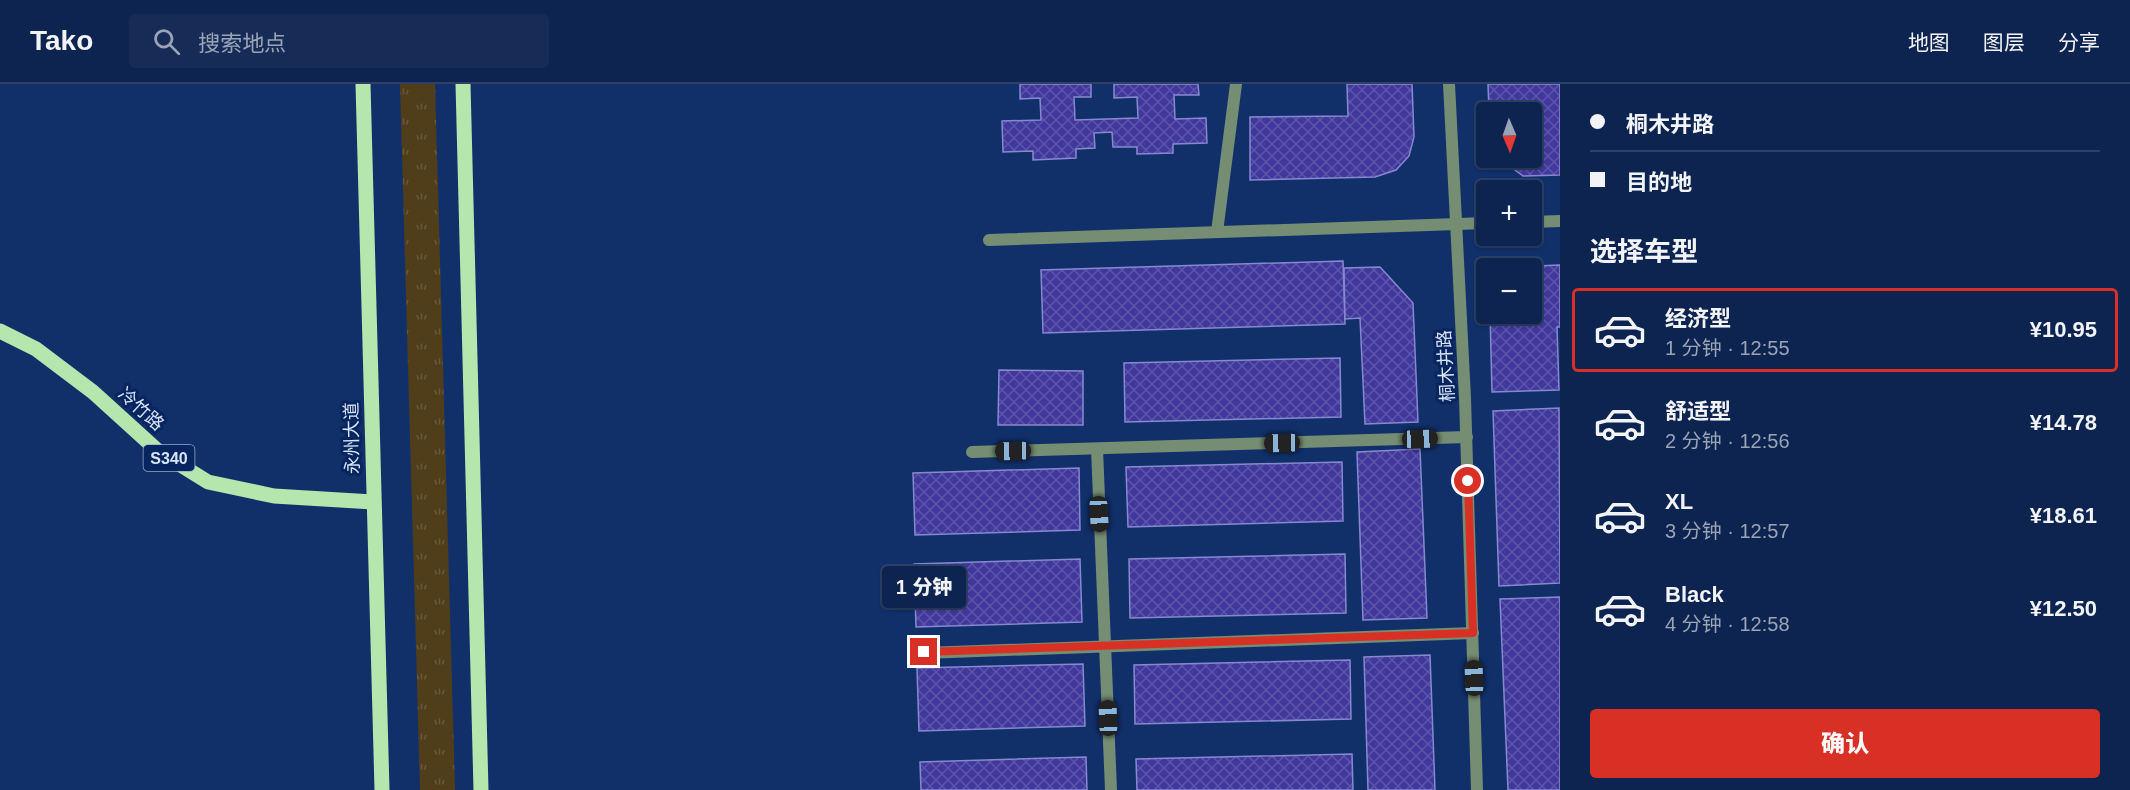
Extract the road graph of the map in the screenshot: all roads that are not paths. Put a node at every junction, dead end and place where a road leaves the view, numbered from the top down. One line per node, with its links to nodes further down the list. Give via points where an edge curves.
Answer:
1 (363, 84): 15 (main road, 永州大道)
2 (463, 84): 20 (main road)
3 (1236, 84): 9 (street)
4 (1449, 84): 8 (street, 桐木井路)
5 (1560, 220): 6 (street)
6 (1542, 221)
7 (1476, 223): 8 (street)
8 (1457, 224): 9 (street); 12 (street, 桐木井路)
9 (1217, 232): 10 (street)
10 (989, 240)
11 (0, 331): 15 (main road, 冷竹路 / S340, via 36,349 93,392 158,451 208,482 274,496)
12 (1467, 437): 13 (street); 16 (street, 桐木井路)
13 (1097, 449): 14 (street); 17 (street)
14 (972, 452)
15 (373, 502): 19 (main road, 永州大道)
16 (1473, 633): 17 (street); 22 (street, 桐木井路)
17 (1105, 646): 18 (street); 21 (street)
18 (924, 652)
19 (382, 790)
20 (481, 790)
21 (1111, 790)
22 (1477, 790)

